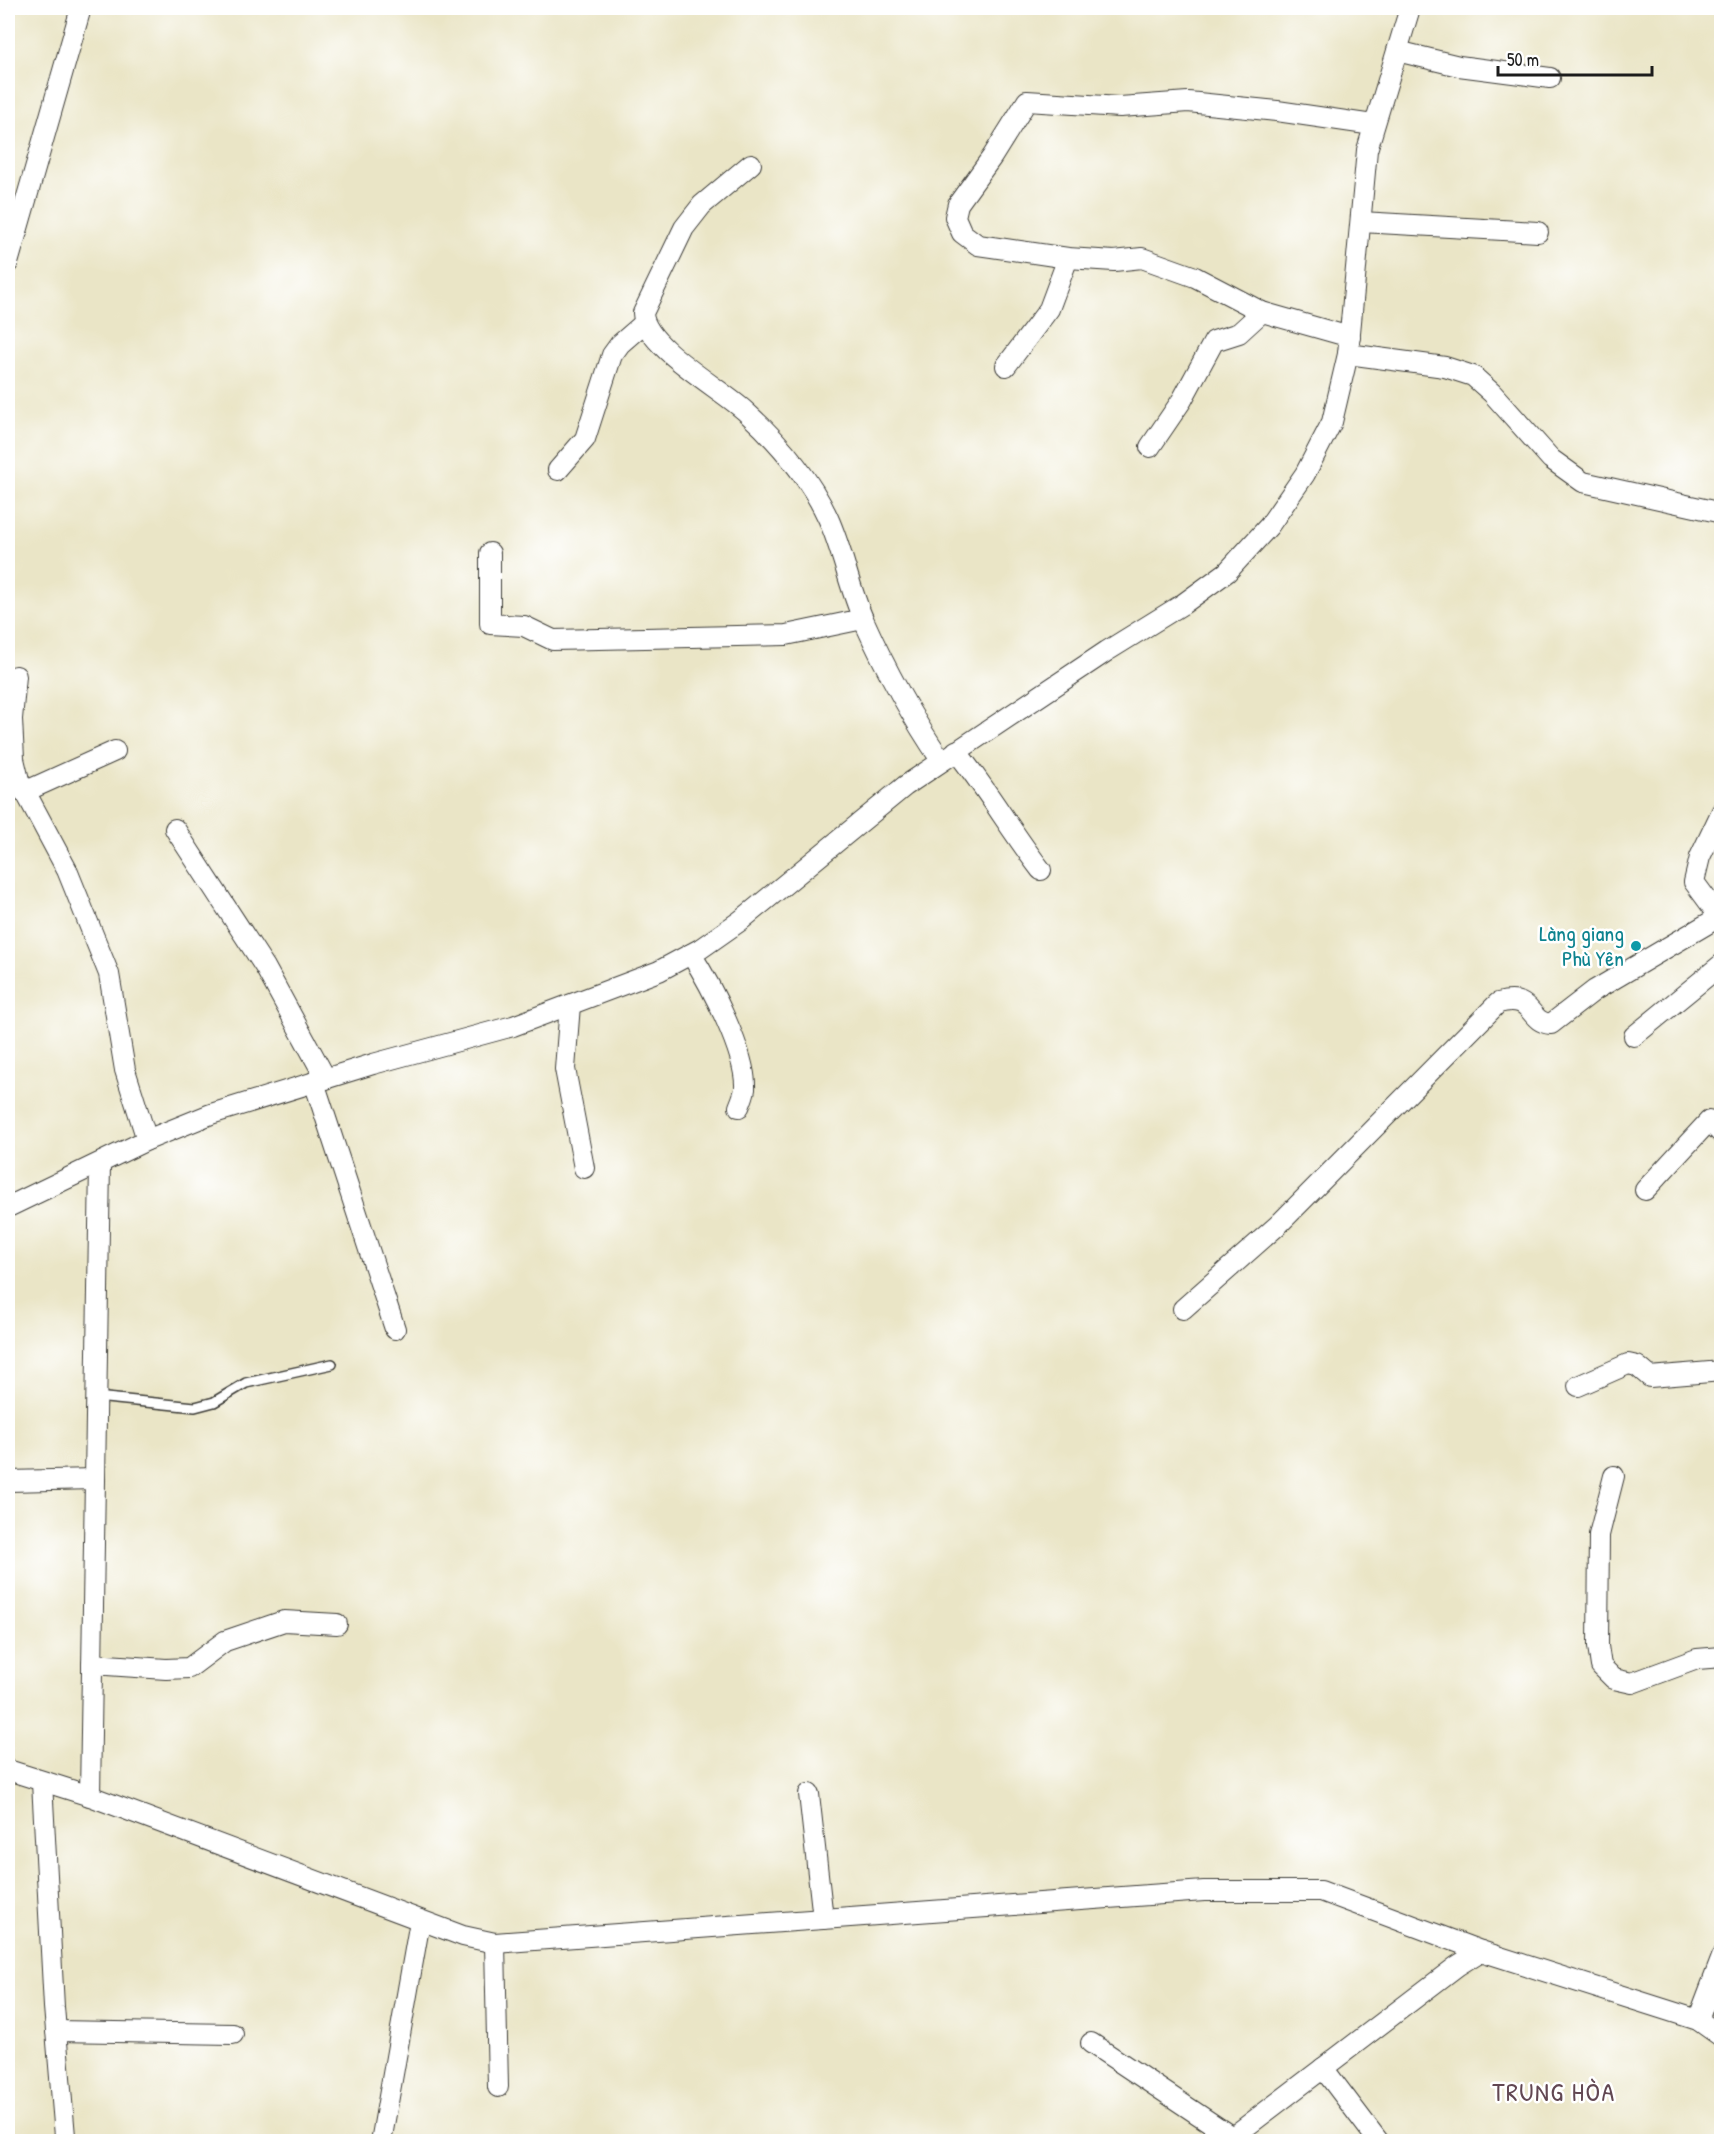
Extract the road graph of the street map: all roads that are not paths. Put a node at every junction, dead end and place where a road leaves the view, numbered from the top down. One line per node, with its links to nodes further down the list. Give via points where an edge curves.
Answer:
1 (81, 8): 10 (street)
2 (1410, 8): 3 (street)
3 (1397, 51): 4 (street, via 1459,66); 5 (street)
4 (1550, 78)
5 (1374, 125): 7 (street, via 1367,150); 9 (street, via 1188,102 1120,107 1028,100 958,204 955,217 962,233 978,245)
6 (751, 164): 12 (street, via 702,205 684,228 643,313)
7 (1361, 222): 8 (street); 13 (street)
8 (1538, 232)
9 (1068, 258): 11 (street, via 1142,258 1195,277); 14 (street, via 1049,309)
10 (8, 263)
11 (1262, 312): 13 (street); 15 (street, via 1239,333 1214,341 1182,400)
12 (644, 324): 16 (street, via 612,355 585,439); 19 (street, via 650,334 744,410 788,454 828,519)
13 (1349, 345): 17 (street, via 1473,376 1551,459 1583,482); 22 (street, via 1332,422 1305,474 1269,526 1227,572)
14 (1006, 366)
15 (1150, 447)
16 (558, 470)
17 (1722, 513)
18 (490, 553): 19 (street, via 490,624 524,626 553,640 786,635)
19 (863, 619): 22 (street, via 911,715)
20 (16, 676): 23 (street, via 14,759)
21 (115, 751): 23 (street)
22 (949, 755): 26 (street, via 982,783); 28 (street, via 905,786 740,921)
23 (24, 792): 35 (street, via 67,870 109,974 124,1070)
24 (1722, 811): 27 (street, via 1700,858 1694,882)
25 (175, 829): 32 (street, via 265,967)
26 (1041, 870)
27 (1720, 919): 40 (street, via 1595,990 1551,1024 1542,1023 1520,1001 1498,1002 1278,1225)
28 (691, 954): 30 (street, via 659,971); 33 (street, via 730,1032 743,1072 745,1090)
29 (1722, 964): 31 (street)
30 (570, 1005): 32 (street, via 513,1026); 37 (street, via 565,1070)
31 (1634, 1036)
32 (320, 1081): 35 (street, via 211,1114); 41 (street)
33 (739, 1107)
34 (1722, 1134): 38 (street, via 1709,1121)
35 (147, 1140): 36 (street)
36 (100, 1164): 39 (street); 45 (street)
37 (584, 1168)
38 (1645, 1190)
39 (8, 1208)
40 (1183, 1309)
41 (395, 1329)
42 (332, 1364): 45 (lane, via 246,1383 214,1402 195,1407)
43 (1722, 1371): 44 (street, via 1650,1377 1628,1364)
44 (1578, 1386)
45 (96, 1397): 47 (street)
46 (1614, 1476): 50 (street, via 1599,1535 1601,1666 1614,1679 1632,1683 1697,1659)
47 (94, 1479): 48 (street); 51 (street)
48 (8, 1481)
49 (337, 1624): 51 (street, via 284,1622 225,1641 189,1668)
50 (1722, 1657)
51 (92, 1664): 55 (street)
52 (8, 1770): 53 (street)
53 (42, 1782): 55 (street); 62 (street)
54 (809, 1794): 56 (street)
55 (90, 1796): 57 (street)
56 (823, 1919): 58 (street); 59 (street, via 1204,1891 1321,1891)
57 (420, 1921): 58 (street); 70 (street)
58 (495, 1943): 67 (street)
59 (1481, 1951): 61 (street); 66 (street)
60 (1722, 1957): 61 (street)
61 (1698, 2020): 64 (street)
62 (56, 2031): 63 (street); 68 (street)
63 (233, 2034)
64 (1722, 2037)
65 (1091, 2043): 69 (street)
66 (1323, 2068): 69 (street); 71 (street)
67 (498, 2087)
68 (65, 2136)
69 (1229, 2139)
70 (381, 2142)
71 (1379, 2142)

